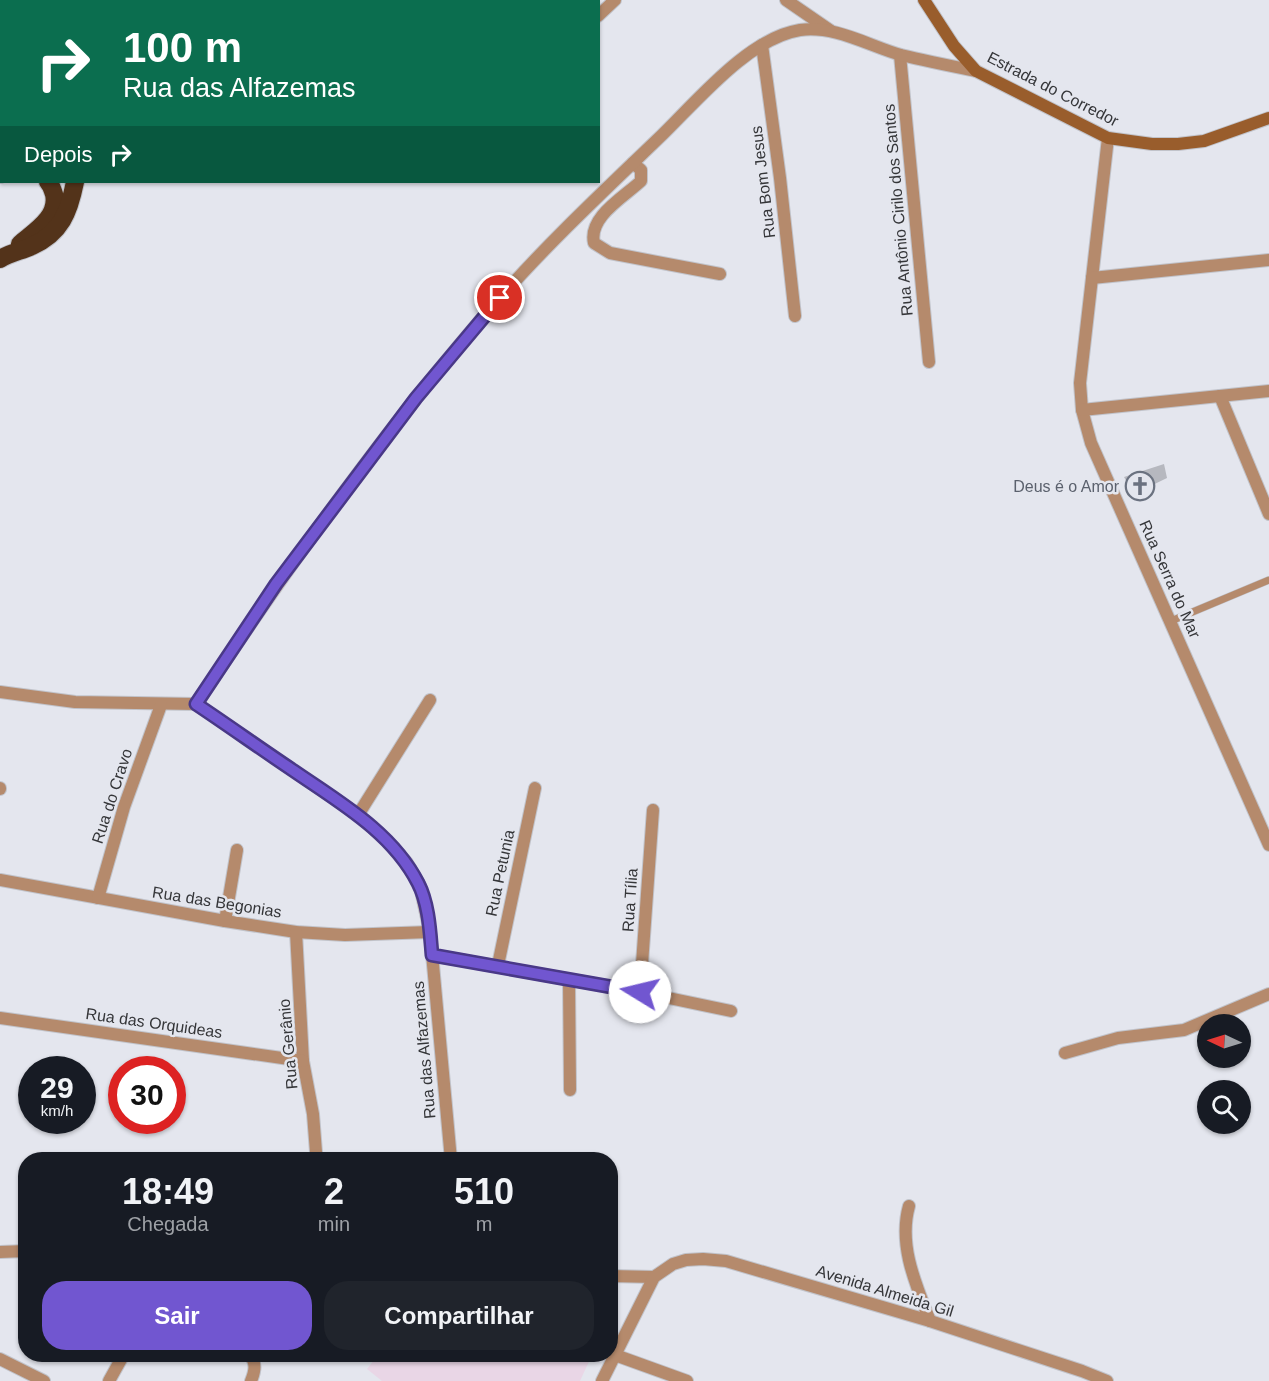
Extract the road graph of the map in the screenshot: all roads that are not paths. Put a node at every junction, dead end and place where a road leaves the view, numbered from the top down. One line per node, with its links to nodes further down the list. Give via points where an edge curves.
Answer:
1 (615, 0): 4 (street)
2 (786, 0): 5 (street)
3 (924, 0): 8 (street, Estrada do Corredor)
4 (600, 13)
5 (832, 31): 6 (street, via 802,30); 7 (street)
6 (762, 45): 11 (street, via 742,58); 18 (street, Rua Bom Jesus)
7 (900, 55): 8 (street); 19 (street, Rua Antônio Cirilo dos Santos)
8 (976, 71): 10 (street, Estrada do Corredor)
9 (1269, 118): 10 (street, Estrada do Corredor, via 1204,141 1152,144)
10 (1108, 138): 17 (street, Rua Serra do Mar)
11 (633, 163): 16 (street, via 640,170 641,181 597,220 594,243 610,254); 28 (street, via 500,298 416,398 276,584)
12 (50, 183): 14 (highway, via 55,200 51,216)
13 (75, 183): 14 (highway, via 66,216 54,233)
14 (4, 256)
15 (1269, 260): 17 (street)
16 (720, 274)
17 (1092, 278): 22 (street, Rua Serra do Mar, via 1080,383)
18 (795, 316)
19 (929, 362)
20 (1269, 391): 21 (street)
21 (1220, 396): 22 (street); 23 (street)
22 (1082, 410): 25 (street, Rua Serra do Mar, via 1091,443)
23 (1269, 514)
24 (1269, 580): 25 (lane)
25 (1171, 621): 33 (street, Rua Serra do Mar)
26 (0, 692): 29 (street, via 75,702)
27 (430, 700): 32 (street)
28 (196, 704): 29 (street); 32 (street, Rua das Alfazemas)
29 (161, 705): 36 (street, Rua do Cravo, via 124,807)
30 (535, 788): 41 (street, Rua Petunia)
31 (653, 810): 43 (street, Rua Tília)
32 (358, 815): 39 (street, Rua das Alfazemas, via 407,862 420,885)
33 (1269, 845)
34 (237, 850): 37 (street)
35 (0, 880): 36 (street, Rua das Begonias)
36 (98, 898): 37 (street, Rua das Begonias)
37 (225, 921): 38 (street, Rua das Begonias)
38 (296, 932): 39 (street, Rua das Begonias); 48 (street, Rua Gerânio)
39 (430, 932): 40 (street, Rua das Alfazemas)
40 (432, 955): 41 (street); 51 (street, Rua das Alfazemas)
41 (498, 965): 42 (street)
42 (569, 981): 43 (street); 49 (street)
43 (640, 992): 45 (street)
44 (1269, 994): 47 (street, via 1184,1030 1118,1038)
45 (730, 1011)
46 (0, 1018): 48 (street, Rua das Orquideas)
47 (1065, 1053)
48 (303, 1061): 50 (street, Rua Gerânio)
49 (570, 1090)
50 (316, 1152)
51 (450, 1152)
52 (909, 1206): 57 (street, via 904,1222 906,1245 913,1279)
53 (18, 1251): 54 (street)
54 (0, 1252)
55 (618, 1276): 56 (street)
56 (654, 1277): 57 (street, Avenida Almeida Gil, via 686,1260 726,1261); 58 (street)
57 (930, 1321): 64 (street, Avenida Almeida Gil)
58 (618, 1349)
59 (618, 1356): 69 (street)
60 (0, 1359): 65 (street)
61 (120, 1362): 66 (street)
62 (255, 1362): 67 (street)
63 (612, 1362): 68 (street)
64 (1082, 1371): 70 (street); 71 (street, Avenida Almeida Gil)
65 (44, 1381)
66 (109, 1381)
67 (251, 1381)
68 (602, 1381)
69 (687, 1381)
70 (1073, 1381)
71 (1107, 1381)

